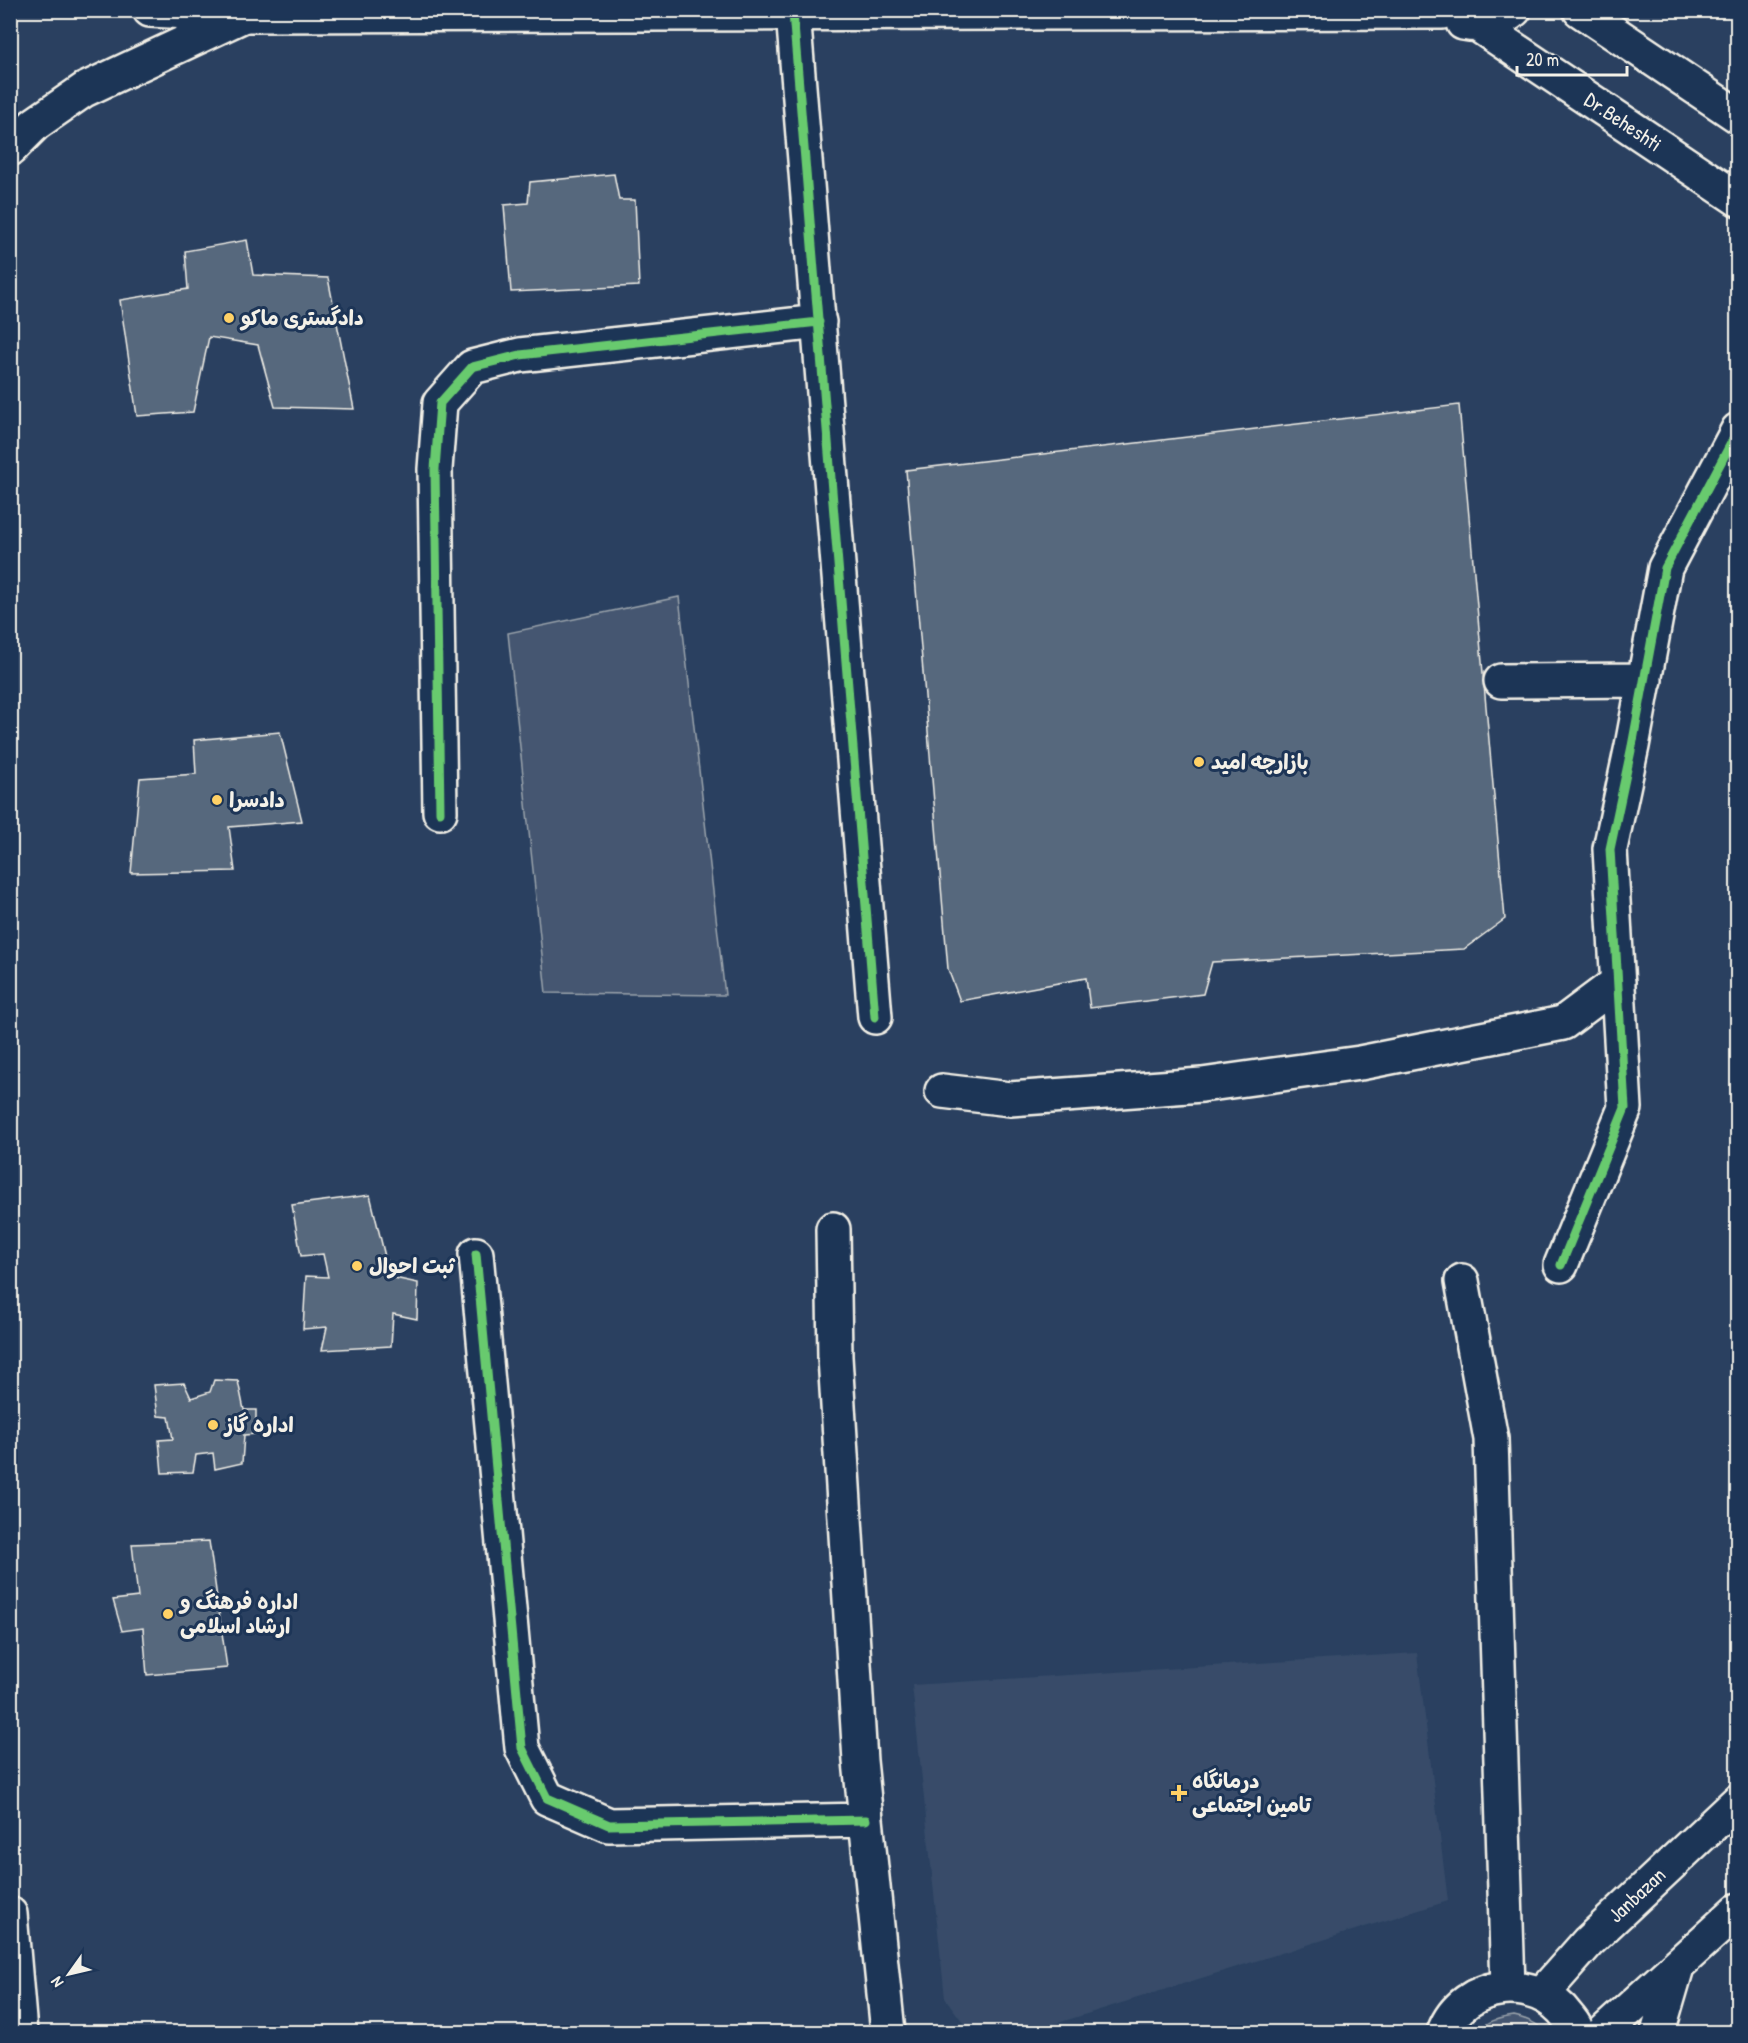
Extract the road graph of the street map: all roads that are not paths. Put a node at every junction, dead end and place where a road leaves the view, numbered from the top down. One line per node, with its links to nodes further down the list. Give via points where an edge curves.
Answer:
1 (150, 10): 7 (main road)
2 (1514, 10): 8 (main road, via 1493,23)
3 (1580, 10): 9 (main road)
4 (1441, 11): 6 (main road); 8 (main road, Dr.Beheshti, via 1465,24)
5 (416, 12): 6 (main road); 7 (main road)
6 (793, 13): 12 (main road)
7 (244, 15): 10 (main road, via 84,90 35,124)
8 (1478, 25): 11 (main road, Dr.Beheshti)
9 (1737, 116)
10 (10, 149)
11 (1737, 199)
12 (819, 322): 16 (main road, via 520,355 472,367 440,404 435,469); 18 (main road)
13 (1737, 430): 14 (main road, via 1665,568)
14 (1645, 680): 15 (main road); 17 (main road, via 1610,849)
15 (1501, 681)
16 (440, 812)
17 (1618, 982): 19 (main road, via 1563,1023 1360,1063 1202,1085 1010,1099); 22 (main road, via 1625,1108)
18 (875, 1017)
19 (942, 1091)
20 (833, 1229): 25 (main road, via 835,1357)
21 (476, 1254): 25 (main road, via 522,1748 548,1798 609,1825)
22 (1561, 1265)
23 (1462, 1281): 29 (main road, via 1491,1439)
24 (1737, 1801): 30 (main road, Janbazan, via 1588,1942)
25 (866, 1821): 33 (main road)
26 (1737, 1910): 28 (main road)
27 (10, 1914): 31 (main road)
28 (1677, 1967): 35 (main road); 36 (main road)
29 (1508, 1987): 30 (main road); 32 (main road, via 1482,1992 1460,2007)
30 (1542, 1994): 34 (main road, via 1562,2008)
31 (21, 2030)
32 (1441, 2031)
33 (888, 2032)
34 (1577, 2032)
35 (1604, 2032)
36 (1658, 2032)

